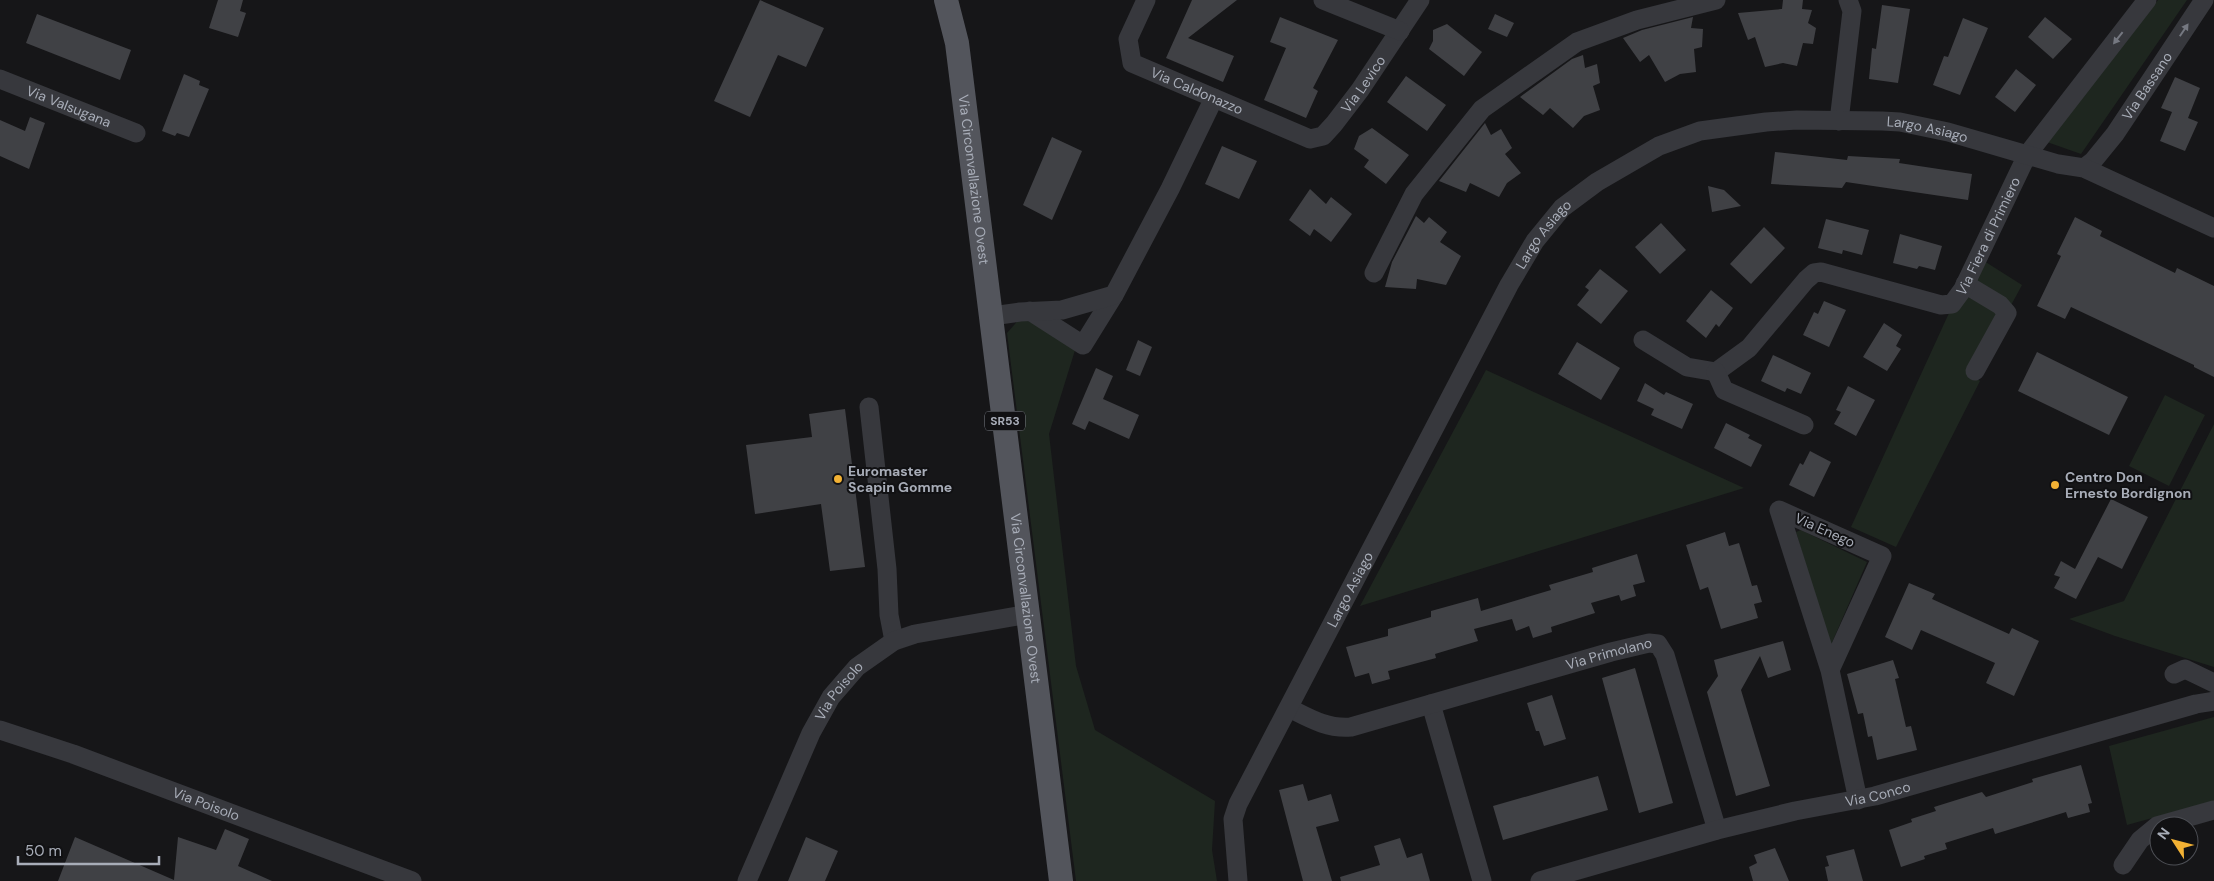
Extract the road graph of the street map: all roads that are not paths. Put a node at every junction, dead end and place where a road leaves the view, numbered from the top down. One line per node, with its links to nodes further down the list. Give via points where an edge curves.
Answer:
1 (946, 0): 11 (main road, Via Circonvallazione Ovest / SR53)
2 (958, 0): 11 (main road, Via Circonvallazione Ovest / SR53)
3 (1146, 0): 13 (street, Via Caldonazzo, via 1128,39 1132,63)
4 (1323, 0): 10 (street)
5 (1420, 0): 10 (street, Via Levico)
6 (1716, 0): 20 (street, via 1637,20 1577,42 1482,109 1414,194)
7 (1848, 0): 14 (street, via 1852,10)
8 (2148, 0): 17 (street, one-way to 17)
9 (2204, 0): 18 (street, Via Bassano, one-way to 9, via 2115,134)
10 (1400, 31): 16 (street, Via Levico, via 1360,90)
11 (957, 43): 24 (main road, Via Circonvallazione Ovest / SR53)
12 (0, 80): 15 (street, Via Valsugana)
13 (1214, 98): 16 (street, Via Caldonazzo, via 1310,139); 22 (street)
14 (1838, 120): 17 (street, Largo Asiago, via 1900,122); 37 (street, Largo Asiago, via 1766,122 1700,131 1632,160 1562,208 1535,241 1509,286)
15 (136, 133)
16 (1323, 136)
17 (2027, 155): 18 (street, Largo Asiago); 21 (street, Via Fiera di Primiero)
18 (2084, 168): 19 (street, Largo Asiago)
19 (2214, 228)
20 (1374, 273)
21 (1965, 284): 26 (street, via 2000,305 2007,313); 27 (street, Via Fiera di Primiero, via 1952,304 1941,305 1821,272 1814,274 1749,348)
22 (1114, 295): 23 (street, via 1062,310); 23 (street, via 1083,345)
23 (1030, 311): 24 (street)
24 (992, 316): 30 (main road, Via Circonvallazione Ovest / SR53)
25 (1643, 340): 27 (street, via 1687,367)
26 (1975, 371)
27 (1716, 372): 29 (street, via 1724,390)
28 (869, 407): 31 (street)
29 (1804, 425)
30 (1029, 614): 31 (street, Via Poisolo, via 914,634); 45 (main road, Via Circonvallazione Ovest / SR53)
31 (894, 641): 44 (street, Via Poisolo, via 857,667 831,697 811,734)
32 (1830, 670): 32 (street, Via Enego, via 1785,528 1779,510 1882,556); 39 (street, Via Enego)
33 (2174, 674): 34 (street, via 2185,669)
34 (2214, 683)
35 (2214, 702): 39 (street, Via Conco, via 2196,704)
36 (1431, 704): 37 (street, Via Primolano, via 1340,728 1321,724); 41 (street, Via Primolano, via 1611,652 1658,644 1665,655); 47 (street)
37 (1289, 708): 46 (street, Largo Asiago, via 1233,819)
38 (0, 730): 43 (street, Via Poisolo, via 92,761)
39 (1858, 800): 41 (street, Via Conco, via 1794,811)
40 (2214, 810): 42 (street, via 2157,826 2140,840)
41 (1717, 830): 48 (street, Via Conco)
42 (2123, 865)
43 (412, 881)
44 (747, 881)
45 (1061, 881)
46 (1238, 881)
47 (1482, 881)
48 (1540, 881)

